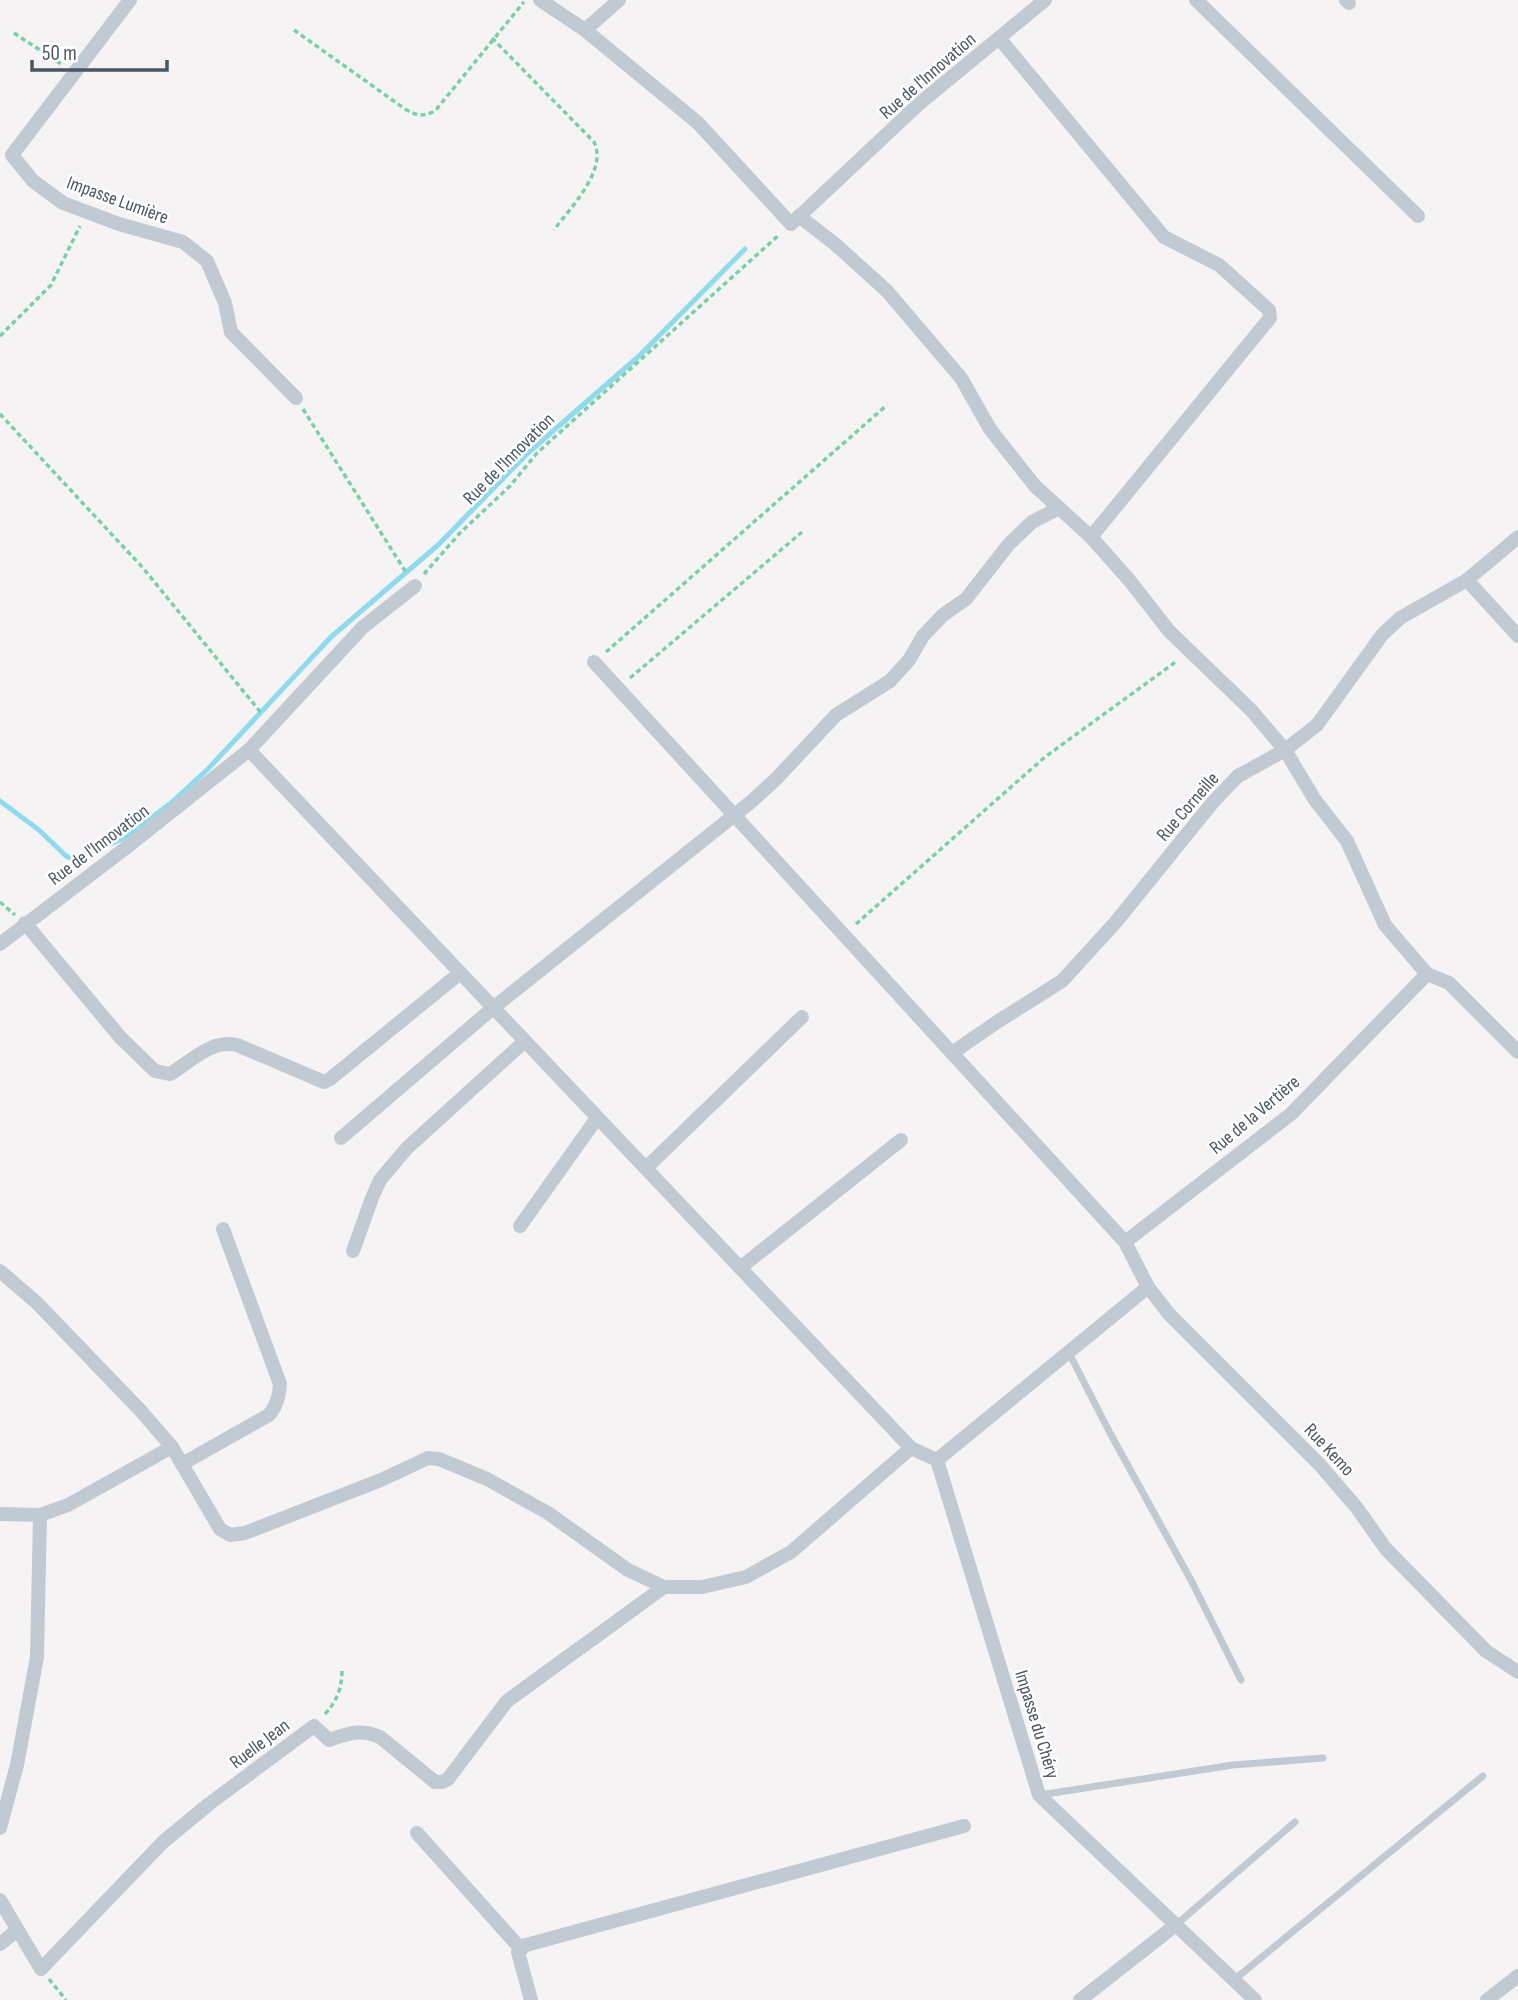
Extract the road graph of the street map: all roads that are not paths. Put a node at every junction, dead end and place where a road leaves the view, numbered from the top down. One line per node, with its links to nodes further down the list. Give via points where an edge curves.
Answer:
1 (130, 0): 10 (street, Impasse Lumière, via 12,155 33,181 63,203 183,242 206,261 225,303 231,332)
2 (540, 0): 6 (street)
3 (619, 0): 6 (street)
4 (1045, 0): 7 (street, Rue de l'Innovation)
5 (1196, 0): 8 (street)
6 (585, 30): 9 (street, via 698,122)
7 (999, 38): 9 (street, Rue de l'Innovation, via 920,103); 12 (street, via 1164,237 1219,265 1271,314)
8 (1418, 216)
9 (795, 220): 11 (street, via 835,244 887,291 961,378 990,429 1027,476)
10 (296, 398)
11 (1059, 508): 12 (street); 20 (street, via 1032,522 1009,544 966,599 923,636 890,681 836,715 776,779)
12 (1091, 537): 19 (street, via 1168,631 1251,710)
13 (1518, 537): 14 (street, Rue Corneille)
14 (1467, 580): 16 (street); 19 (street, Rue Corneille, via 1400,618 1382,635 1317,725)
15 (415, 586): 18 (street, Rue de l'Innovation, via 363,627)
16 (1518, 636)
17 (594, 662): 20 (street, Rue Kemo)
18 (249, 750): 21 (street, Rue de l'Innovation); 23 (street)
19 (1284, 750): 24 (street, via 1347,841 1385,925); 29 (street, Rue Corneille, via 1238,776 1213,802 1062,981)
20 (733, 816): 25 (street); 29 (street, Rue Kemo)
21 (25, 923): 22 (street, Rue de l'Innovation); 23 (street, via 120,1037 155,1071 170,1074 224,1042 324,1082)
22 (0, 944)
23 (460, 973): 25 (street)
24 (1427, 974): 28 (street, via 1449,983); 36 (street, Rue de la Vertière, via 1291,1114)
25 (493, 1008): 27 (street); 31 (street)
26 (802, 1017): 33 (street)
27 (525, 1041): 30 (street); 37 (street, via 407,1148 380,1180)
28 (1518, 1052)
29 (952, 1053): 36 (street, Rue Kemo)
30 (597, 1118): 33 (street); 34 (street)
31 (341, 1138)
32 (901, 1140): 38 (street)
33 (646, 1168): 38 (street)
34 (520, 1226)
35 (223, 1229): 45 (street, via 280,1384 279,1394 268,1415)
36 (1125, 1242): 40 (street, Rue Kemo)
37 (353, 1251)
38 (740, 1268): 43 (street)
39 (0, 1271): 42 (street, via 55,1322)
40 (1148, 1287): 41 (street); 49 (street, Rue Kemo, via 1320,1465 1386,1549 1486,1651)
41 (1069, 1352): 44 (street); 50 (lane)
42 (172, 1447): 45 (street); 47 (street, via 68,1505)
43 (911, 1448): 44 (street); 48 (street, via 791,1552 746,1577 702,1587)
44 (937, 1460): 53 (street, Impasse du Chéry)
45 (183, 1464): 48 (street, via 220,1529 230,1535 245,1533 428,1458 439,1459 488,1479 548,1513 628,1570)
46 (0, 1514): 47 (street)
47 (40, 1515): 56 (street, via 37,1657)
48 (664, 1587): 60 (street, Ruelle Jean, via 507,1701 448,1779 435,1782 369,1732 328,1740 314,1726 163,1842 41,1969)
49 (1518, 1672)
50 (1241, 1680)
51 (1323, 1758): 53 (lane, via 1233,1765)
52 (1483, 1776): 64 (lane)
53 (1039, 1796): 59 (street, Impasse du Chéry)
54 (1295, 1822): 59 (lane)
55 (964, 1826): 62 (street, via 540,1941)
56 (0, 1828)
57 (417, 1833): 62 (street)
58 (0, 1900): 60 (street)
59 (1177, 1924): 64 (street, Impasse du Chéry); 66 (street)
60 (17, 1930): 61 (street)
61 (0, 1944)
62 (520, 1954): 65 (street)
63 (1518, 1976): 68 (street)
64 (1235, 1979): 67 (street, Impasse du Chéry)
65 (531, 2000)
66 (1080, 2000)
67 (1255, 2000)
68 (1487, 2000)

